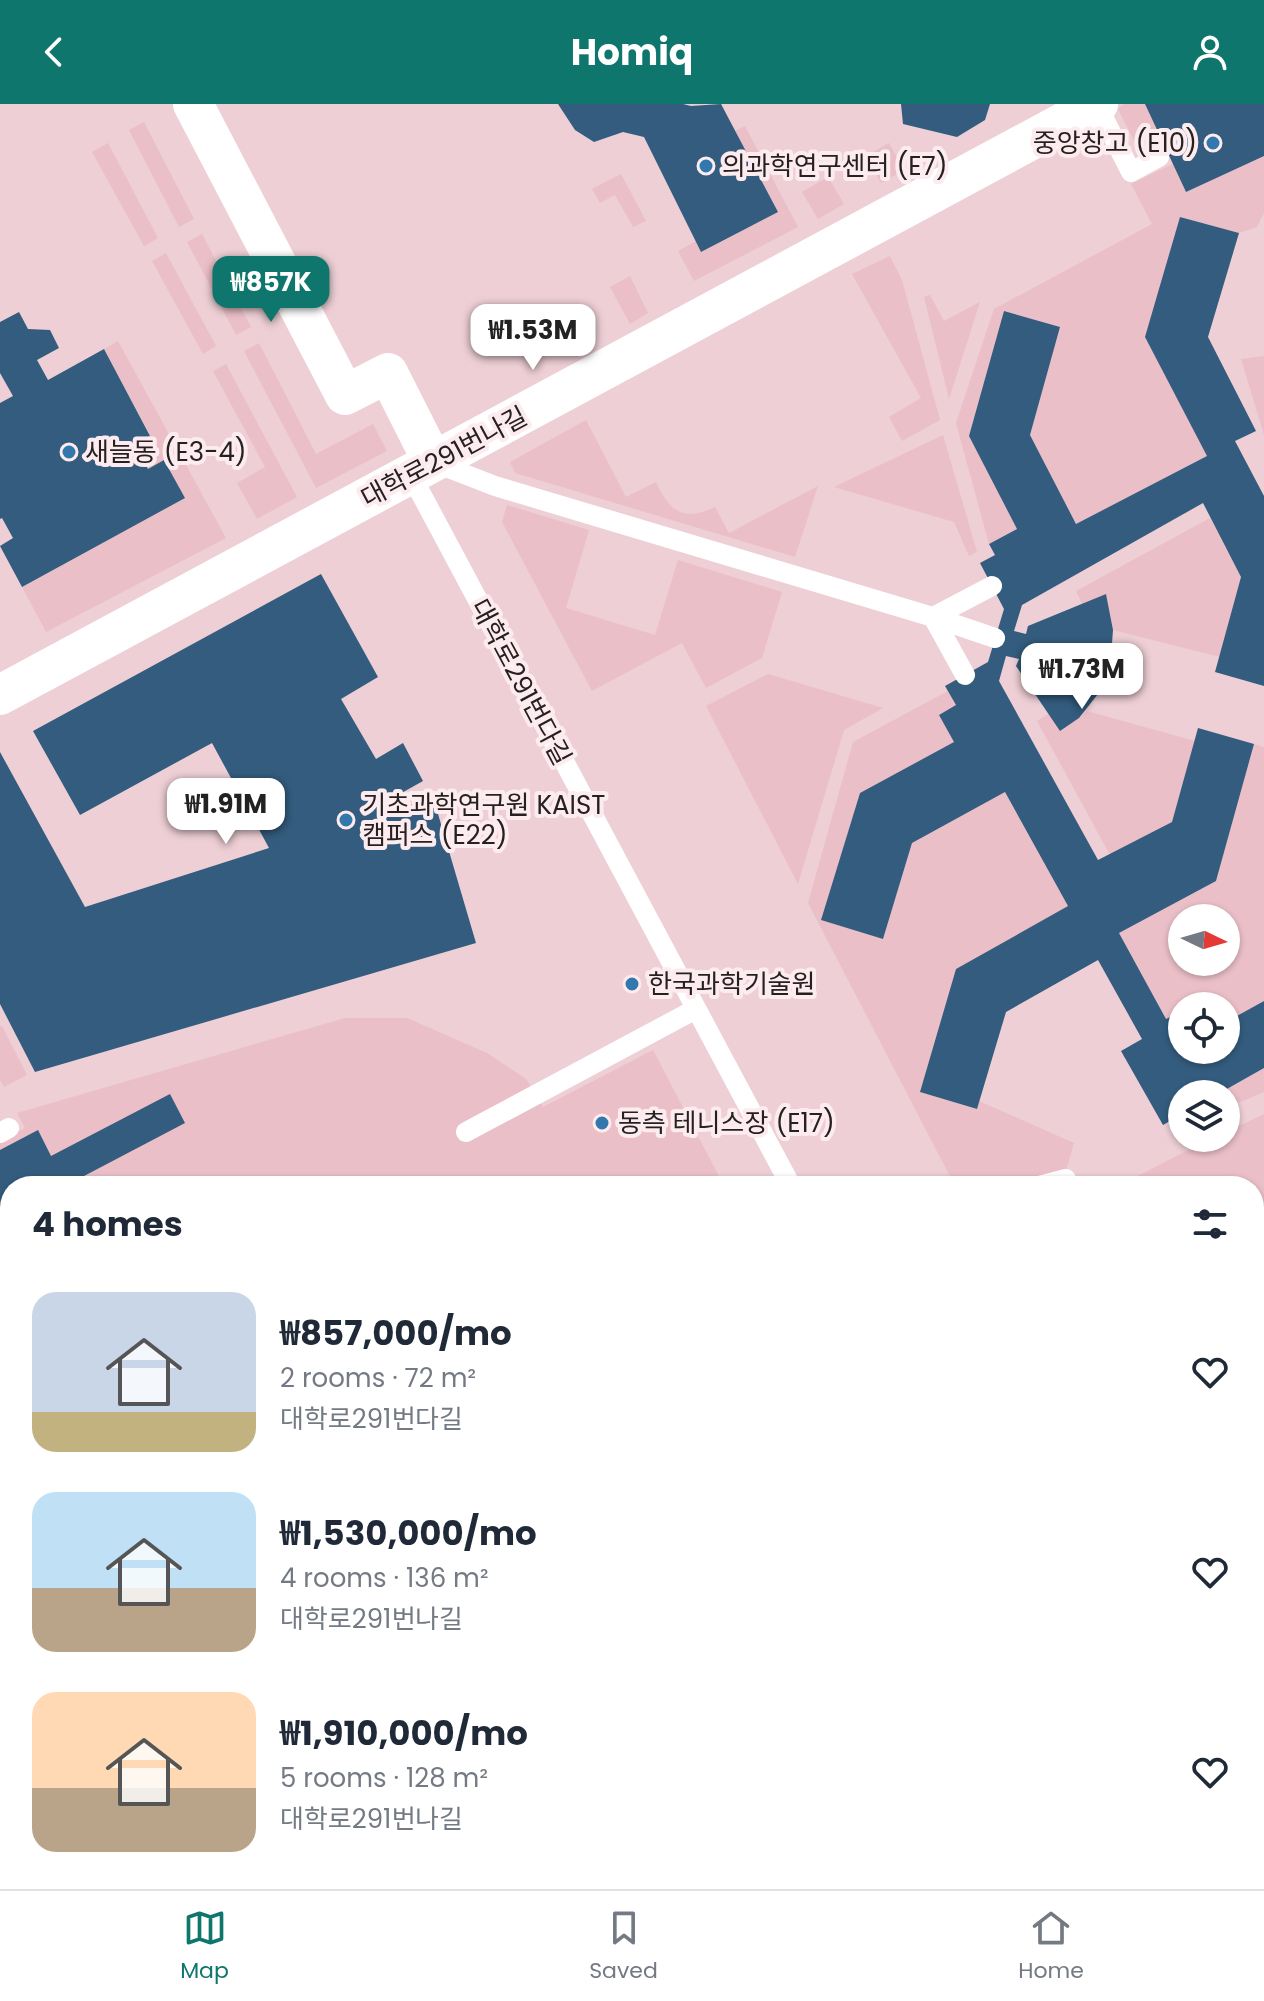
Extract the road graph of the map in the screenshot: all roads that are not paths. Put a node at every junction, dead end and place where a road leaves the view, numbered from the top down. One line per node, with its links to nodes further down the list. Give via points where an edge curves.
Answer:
1 (193, 104): 4 (street, 대학로291번다길, via 345,395 388,373)
2 (1097, 105): 3 (lane, via 1131,172); 4 (street, 대학로291번나길)
3 (1159, 157)
4 (422, 468): 6 (lane); 9 (street, 대학로291번나길); 10 (lane, 대학로291번다길)
5 (992, 586): 6 (lane)
6 (933, 617): 7 (lane); 8 (lane)
7 (995, 638)
8 (965, 675)
9 (0, 695)
10 (696, 1009): 11 (lane); 12 (lane, 대학로291번다길)
11 (466, 1132)
12 (786, 1176)

